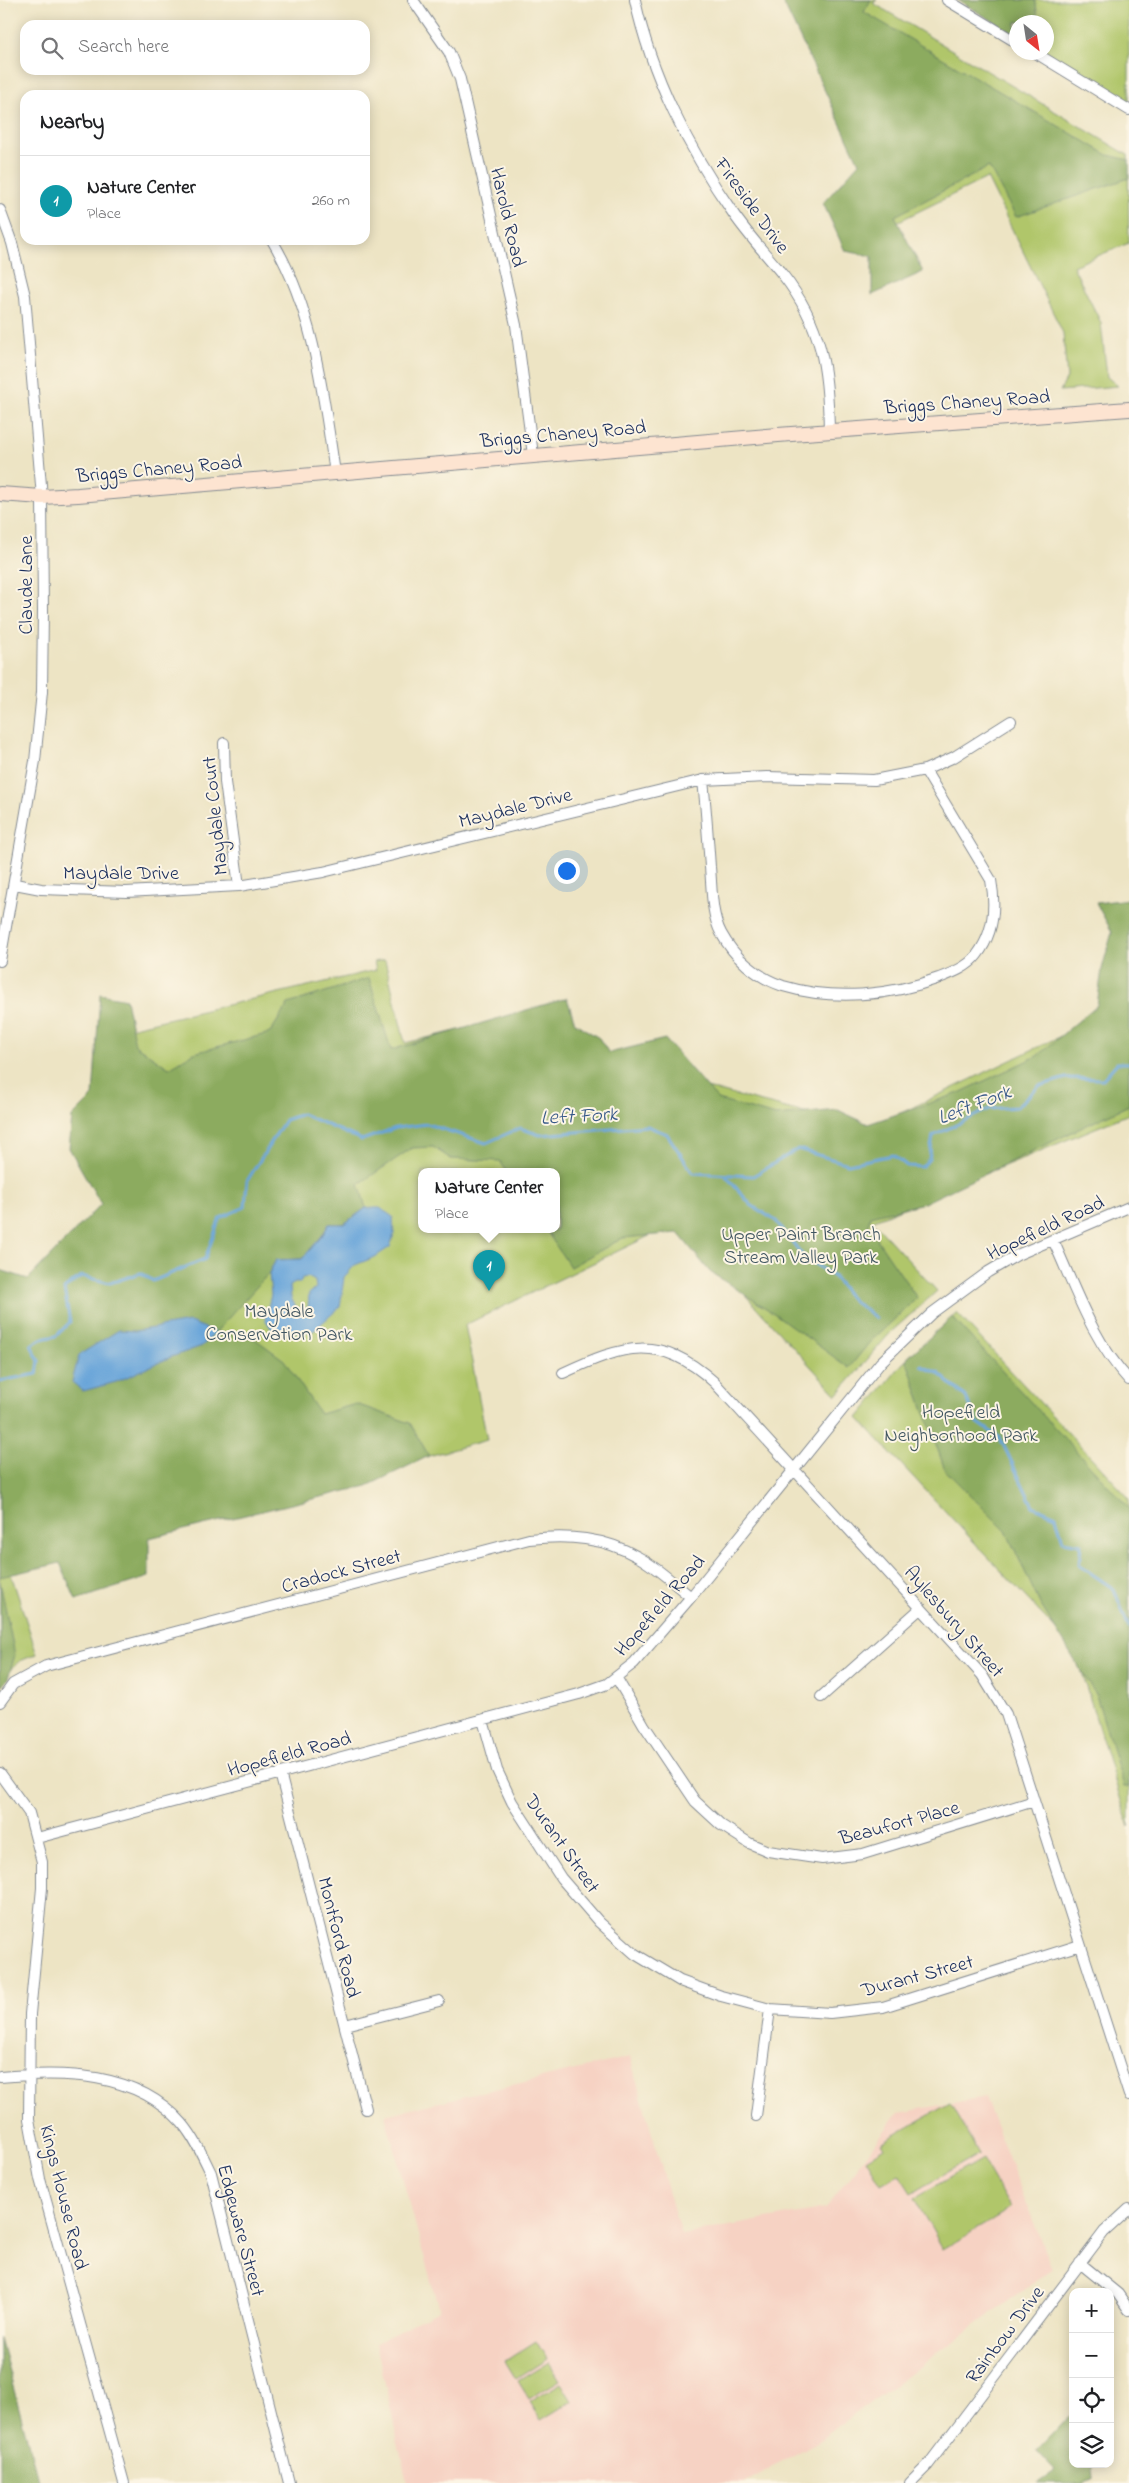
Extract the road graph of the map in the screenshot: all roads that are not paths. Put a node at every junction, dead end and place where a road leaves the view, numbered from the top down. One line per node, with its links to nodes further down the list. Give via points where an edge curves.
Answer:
1 (413, 0): 11 (street, Harold Road, via 449,52 460,80 516,325)
2 (635, 0): 10 (street, Fireside Drive, via 662,84 697,155 733,214 784,276 809,314 824,358)
3 (947, 0): 4 (street)
4 (1009, 38)
5 (1047, 60): 6 (street)
6 (1129, 110)
7 (0, 210): 14 (street, Claude Lane, via 25,296)
8 (275, 245): 12 (street, via 310,326)
9 (1129, 409): 10 (main road, Briggs Chaney Road)
10 (829, 431): 11 (main road, Briggs Chaney Road)
11 (533, 455): 12 (main road, Briggs Chaney Road)
12 (335, 473): 14 (main road, Briggs Chaney Road)
13 (0, 494): 14 (main road, Briggs Chaney Road)
14 (42, 497): 19 (street, Claude Lane, via 42,692 35,761)
15 (1011, 721): 17 (street, Maydale Drive, via 954,757)
16 (224, 743): 20 (street, Maydale Court, via 225,782)
17 (926, 770): 18 (street, Maydale Drive, via 874,780 767,776); 18 (street, via 992,880 994,896 990,934 976,956 958,970 914,987 867,995 827,994 782,986 748,968 732,951 720,932 713,909)
18 (703, 780): 20 (street, Maydale Drive, via 323,872)
19 (15, 884): 20 (street, Maydale Drive, via 40,889 126,892); 21 (street, Claude Lane)
20 (239, 886)
21 (0, 961)
22 (1129, 1207): 23 (street, Hopefield Road)
23 (1053, 1240): 25 (street, via 1095,1334); 26 (street, Hopefield Road, via 988,1272 932,1313 881,1362)
24 (563, 1373): 26 (street, Aylesbury Street, via 601,1355 624,1349 650,1349 682,1358 714,1382)
25 (1129, 1380)
26 (794, 1470): 27 (street, Hopefield Road); 28 (street, Aylesbury Street)
27 (691, 1597): 29 (street, Hopefield Road, via 634,1664); 31 (street, Cradock Street, via 639,1557 614,1546 576,1536 530,1539 46,1666 13,1684)
28 (921, 1608): 30 (street); 35 (street, Aylesbury Street, via 995,1693 1006,1714)
29 (616, 1677): 32 (street, Hopefield Road, via 580,1694); 35 (street, Beaufort Place, via 694,1801 749,1844 768,1851 822,1859 863,1854)
30 (821, 1697)
31 (0, 1702)
32 (483, 1720): 34 (street, Hopefield Road); 39 (street, Durant Street, via 497,1770 512,1802 561,1878 598,1922 635,1954 680,1981)
33 (0, 1773): 36 (street, Kings House Road, via 29,1813)
34 (280, 1773): 36 (street, Hopefield Road); 40 (street, Montford Road)
35 (1034, 1801): 37 (street, Aylesbury Street)
36 (37, 1838): 41 (street, Kings House Road, via 42,1862 42,1888 30,2014)
37 (1080, 1945): 39 (street, Durant Street, via 883,2007 830,2013); 43 (street, Aylesbury Street)
38 (440, 2001): 40 (street)
39 (770, 2009): 45 (street)
40 (345, 2025): 44 (street, Montford Road)
41 (28, 2074): 42 (street, Edgeware Street); 49 (street, Kings House Road, via 29,2120 40,2179); 50 (street, Edgeware Street, via 84,2075 117,2082 155,2100 182,2123 201,2152 210,2173)
42 (0, 2077)
43 (1129, 2095)
44 (366, 2109)
45 (756, 2116)
46 (1129, 2209): 47 (street, Rainbow Drive, via 1104,2232)
47 (1080, 2263): 48 (street, via 1118,2294); 51 (street, Rainbow Drive, via 928,2465)
48 (1129, 2310)
49 (124, 2483)
50 (290, 2483)
51 (910, 2483)

